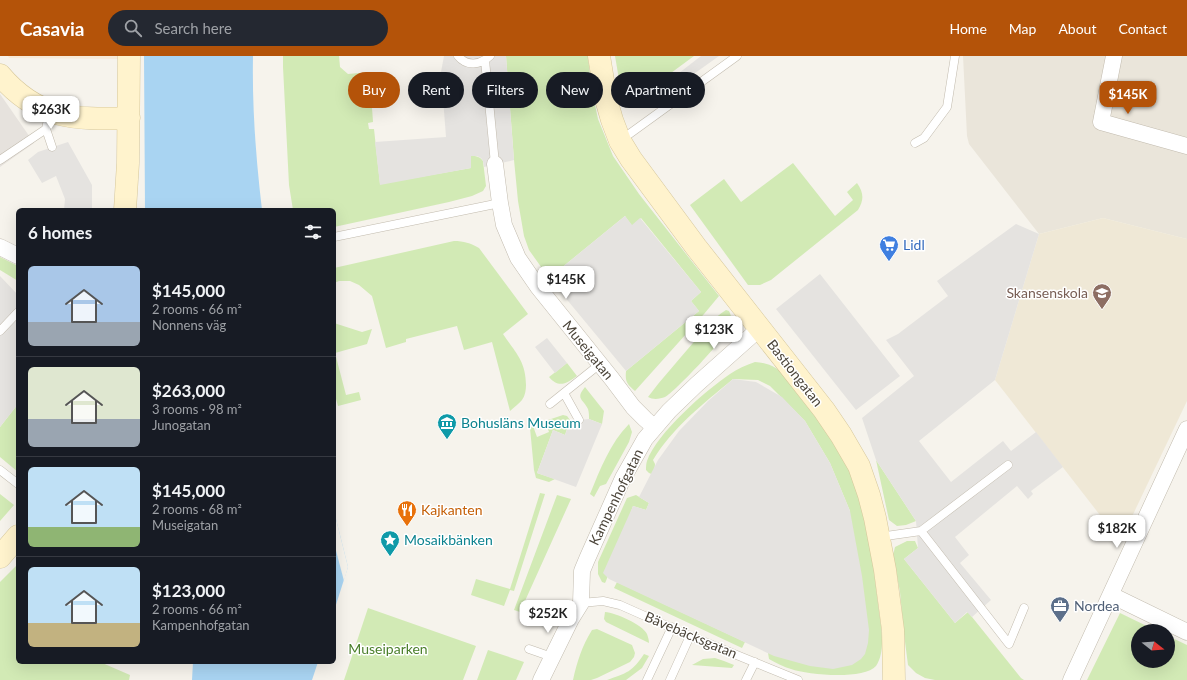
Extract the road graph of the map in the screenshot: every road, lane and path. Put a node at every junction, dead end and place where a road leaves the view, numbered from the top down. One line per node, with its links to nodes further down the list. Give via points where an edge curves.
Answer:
1 (129, 56): 9 (main road)
2 (458, 56): 7 (lane, via 472,64)
3 (599, 56): 11 (main road, Bastiongatan, via 606,98)
4 (737, 56): 11 (lane)
5 (955, 56): 12 (lane, via 947,107 924,138)
6 (1114, 56): 13 (street, via 1102,122)
7 (487, 58): 16 (lane)
8 (0, 75): 10 (main road)
9 (129, 118): 10 (main road, via 73,118); 18 (main road)
10 (48, 121): 14 (lane); 15 (lane)
11 (620, 141): 23 (main road, Bastiongatan, via 696,247)
12 (915, 143)
13 (1187, 146)
14 (52, 147)
15 (0, 160)
16 (495, 164): 17 (street, Museigatan)
17 (500, 203): 19 (lane); 25 (street, Museigatan, via 504,225 518,258)
18 (126, 208)
19 (336, 237)
20 (0, 247): 21 (street)
21 (16, 255)
22 (16, 314): 24 (lane)
23 (760, 328): 29 (street, Kampenhofgatan, via 688,392); 35 (main road, Bastiongatan, via 841,434 859,466)
24 (0, 331)
25 (600, 364): 26 (lane); 29 (street, Museigatan, via 633,407)
26 (564, 393): 27 (lane); 28 (lane)
27 (550, 404)
28 (579, 420)
29 (654, 427): 39 (street, Kampenhofgatan, via 623,478 582,571)
30 (1187, 429): 38 (street)
31 (1008, 465): 34 (lane)
32 (0, 470): 33 (lane)
33 (16, 482)
34 (922, 531): 35 (lane); 40 (lane, via 1009,644)
35 (879, 537): 52 (main road, Bastiongatan, via 893,630)
36 (16, 538): 37 (main road)
37 (0, 557)
38 (1111, 595): 42 (street); 53 (street)
39 (581, 603): 41 (lane, Bävebäcksgatan, via 603,601 620,605); 45 (street, Kampenhofgatan)
40 (1024, 608)
41 (672, 627): 43 (lane, Bävebäcksgatan); 48 (lane)
42 (1187, 632)
43 (690, 636): 46 (lane, Bävebäcksgatan); 49 (lane)
44 (529, 649): 45 (lane)
45 (552, 657): 47 (street, Kampenhofgatan)
46 (755, 662): 50 (lane); 51 (lane, Bävebäcksgatan)
47 (541, 680)
48 (647, 680)
49 (670, 680)
50 (746, 680)
51 (798, 680)
52 (894, 680)
53 (1071, 680)

